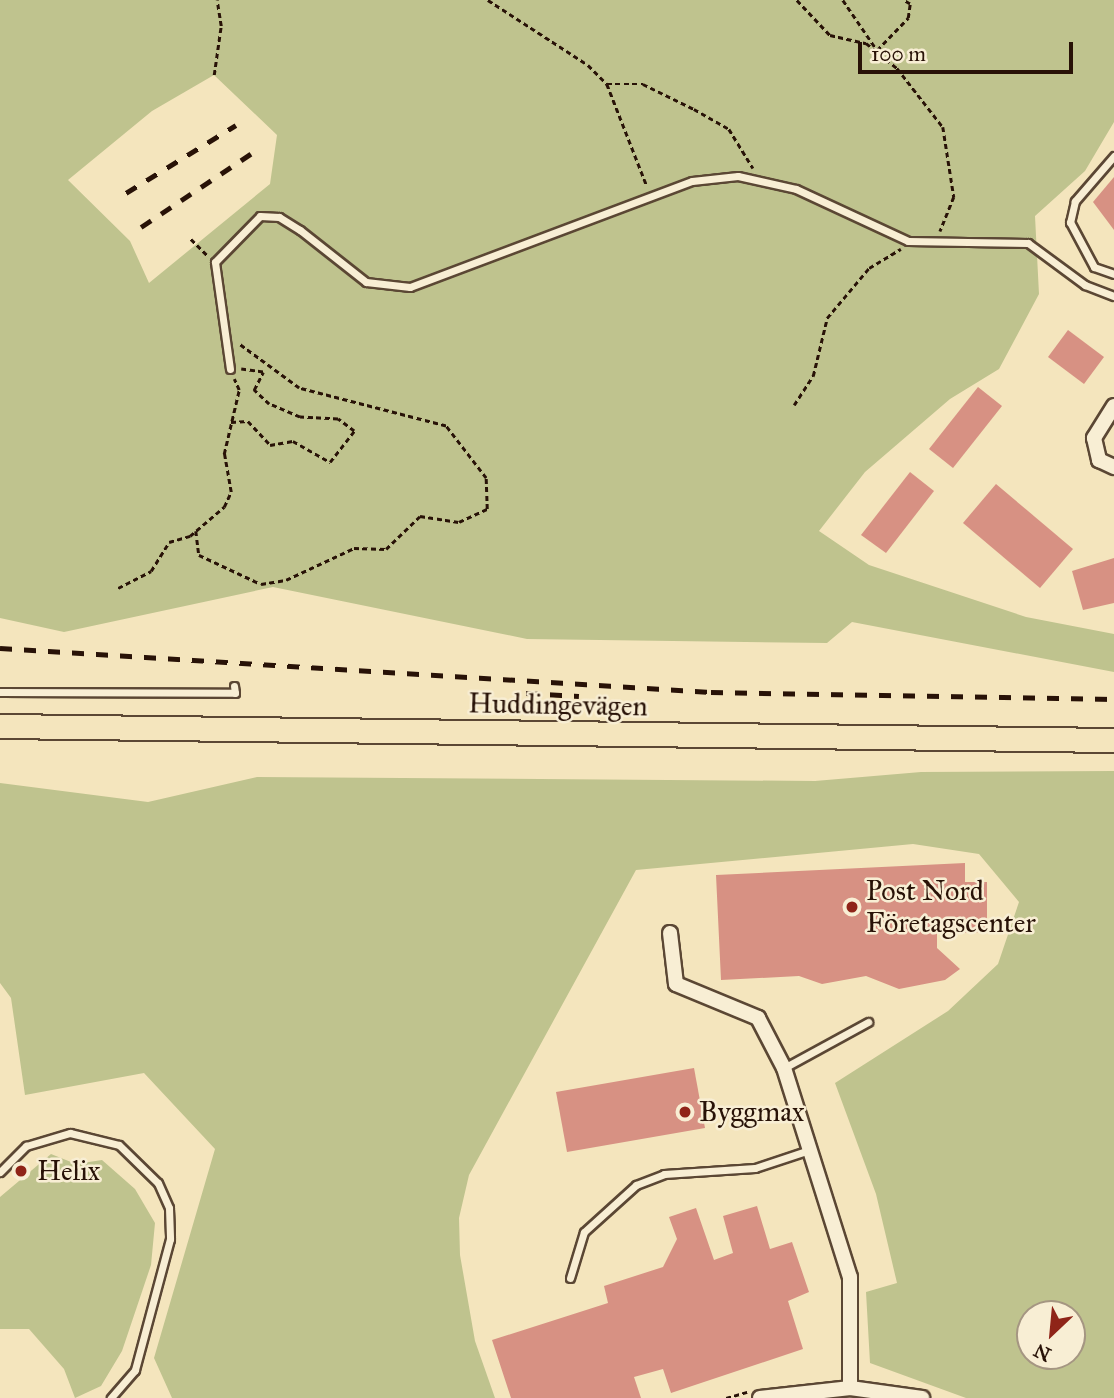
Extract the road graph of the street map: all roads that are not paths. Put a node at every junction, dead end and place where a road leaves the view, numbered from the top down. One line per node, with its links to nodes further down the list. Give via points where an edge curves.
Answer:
1 (1114, 156): 4 (lane, via 1075,201 1070,222 1094,267)
2 (208, 256): 3 (lane)
3 (215, 262): 5 (lane, via 260,216 279,217 366,282 410,287 692,181 759,180 796,189 908,241 1028,243 1073,278); 6 (lane)
4 (1114, 274)
5 (1114, 296)
6 (232, 372)
7 (1114, 405): 8 (street, via 1094,438 1100,460)
8 (1114, 467)
9 (234, 686): 10 (lane, via 235,693)
10 (0, 692)
11 (0, 726): 12 (main road, Huddingevägen)
12 (1114, 740)
13 (670, 933): 15 (street, via 676,984 758,1018)
14 (867, 1022): 15 (lane)
15 (784, 1068): 16 (street)
16 (813, 1148): 18 (lane, via 755,1168 663,1174 636,1185 584,1232); 19 (street, via 850,1277)
17 (0, 1172): 20 (lane, via 26,1146 70,1133 120,1145 158,1183 169,1208 170,1239 135,1370)
18 (569, 1278)
19 (850, 1393): 21 (street); 22 (street)
20 (111, 1398)
21 (760, 1398)
22 (922, 1398)

